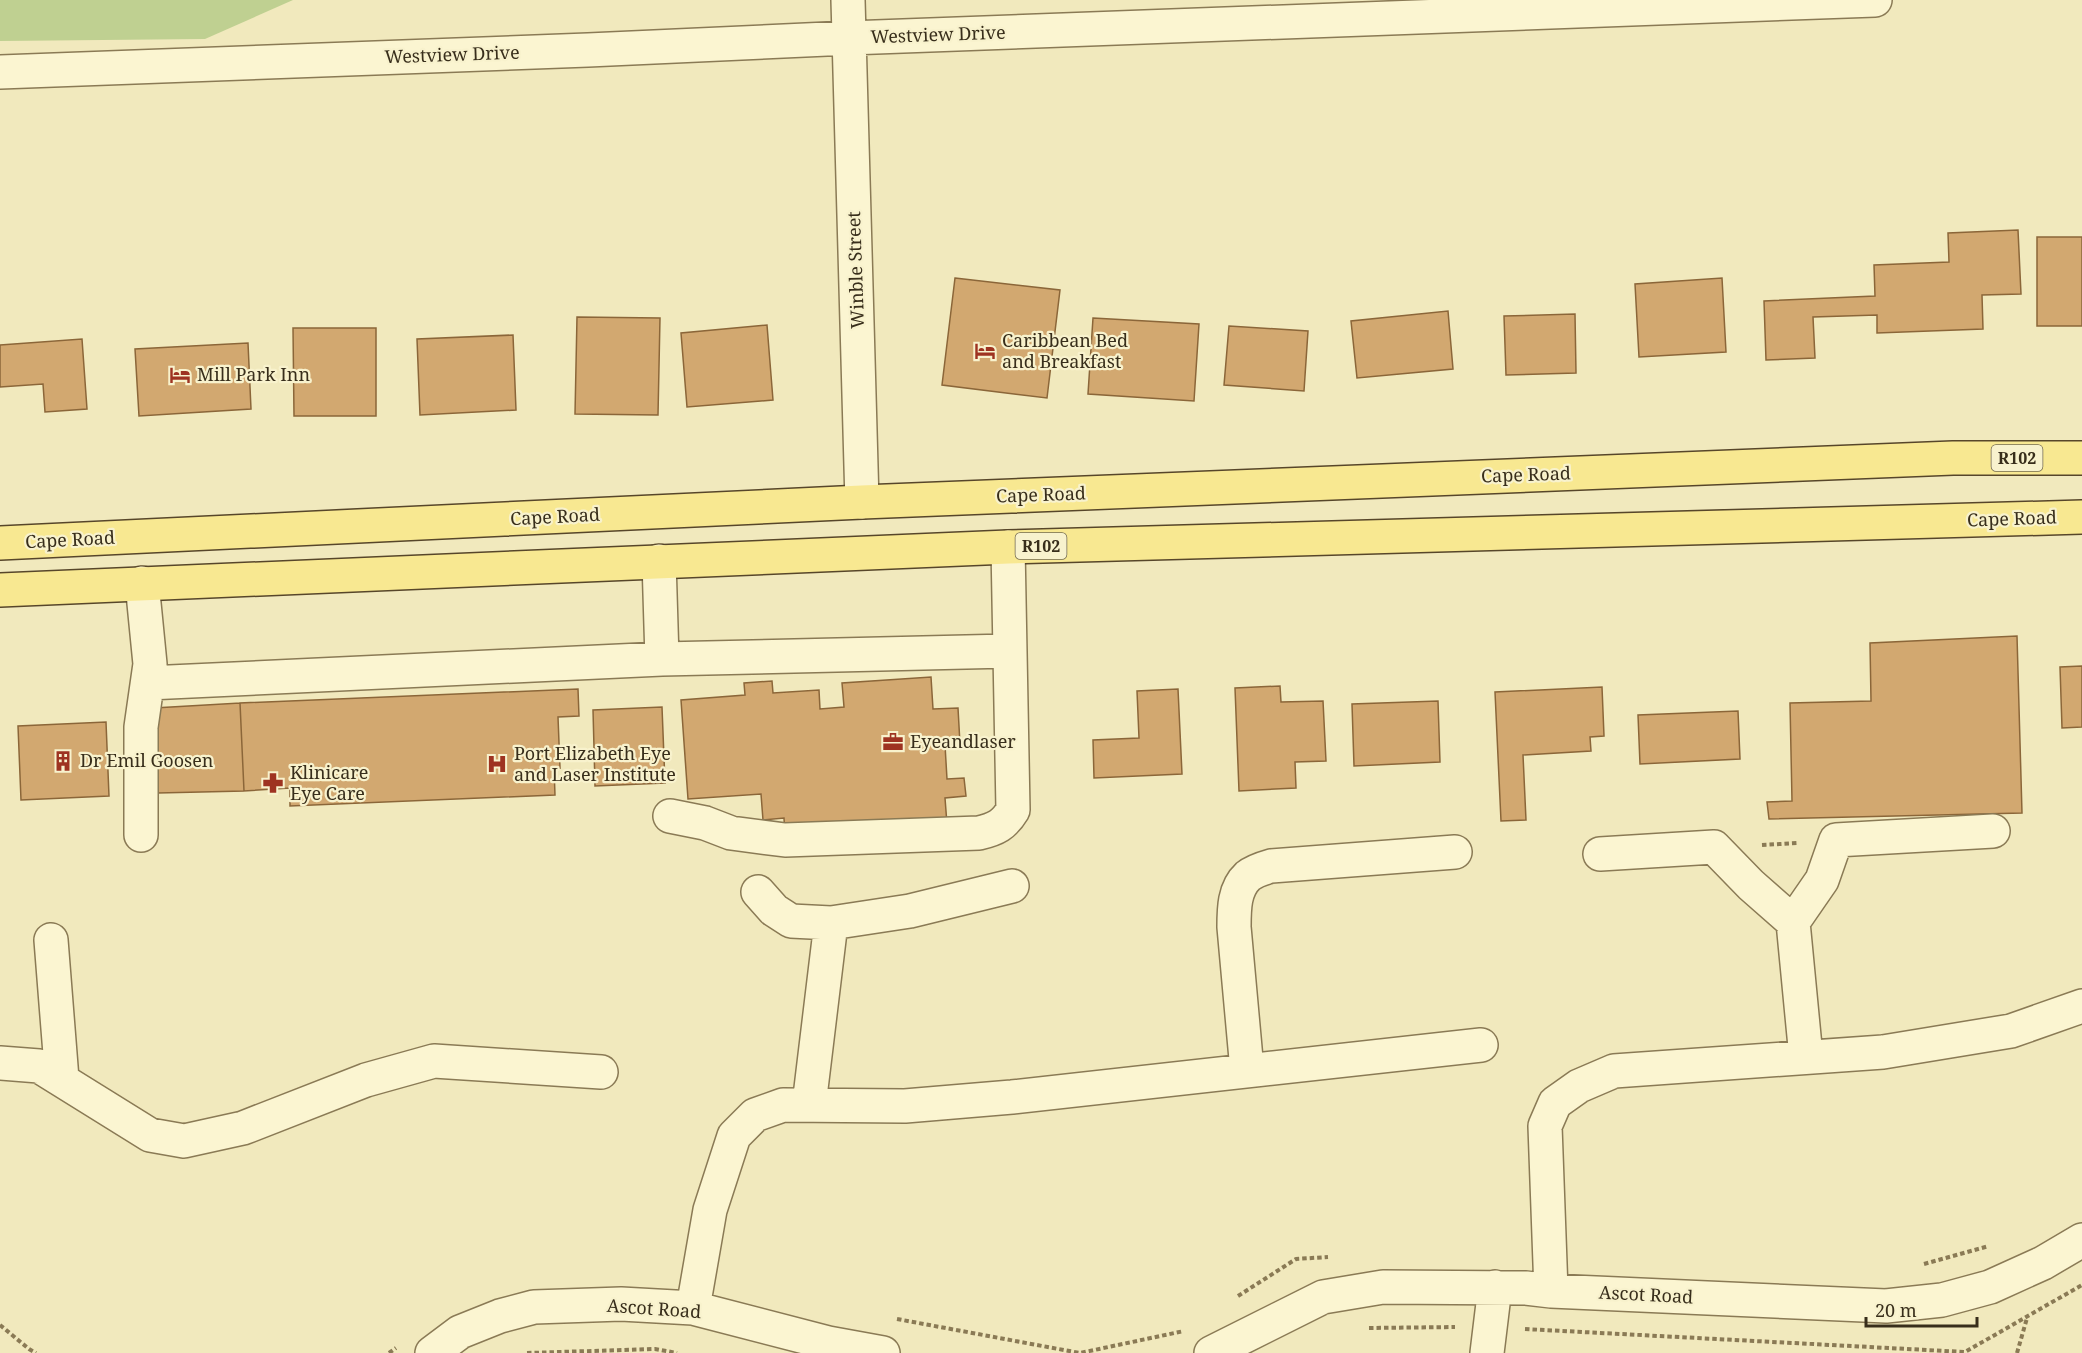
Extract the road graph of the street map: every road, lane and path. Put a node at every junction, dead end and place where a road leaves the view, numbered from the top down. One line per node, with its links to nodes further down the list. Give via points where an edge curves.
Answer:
1 (848, 0): 3 (street, Winble Street)
2 (1875, 0): 3 (street, Westview Drive)
3 (849, 38): 4 (street, Westview Drive); 6 (street, Winble Street)
4 (0, 72)
5 (2082, 458): 6 (main road, Cape Road / R102, via 1953,458)
6 (862, 502): 8 (main road, Cape Road / R102)
7 (2082, 517): 9 (main road, Cape Road / R102)
8 (0, 543)
9 (1008, 547): 10 (main road, Cape Road / R102); 13 (street)
10 (658, 561): 11 (main road, Cape Road / R102); 14 (street)
11 (142, 584): 12 (main road, Cape Road / R102); 15 (street, via 150,664)
12 (0, 590)
13 (1009, 651): 14 (street); 16 (street, via 1013,810 994,830 785,840 731,833)
14 (662, 658): 15 (street)
15 (148, 683): 18 (street, via 141,727)
16 (670, 816)
17 (1993, 831): 19 (street)
18 (141, 835)
19 (1836, 840): 20 (path); 25 (street, via 1822,880)
20 (1714, 847): 22 (street); 25 (street)
21 (1455, 852): 32 (street, via 1271,866 1249,875 1234,906)
22 (1600, 854)
23 (1012, 886): 26 (street, via 910,911)
24 (758, 892): 26 (street, via 791,921)
25 (1793, 922): 30 (street)
26 (831, 923): 35 (street)
27 (51, 940): 34 (street)
28 (2082, 1006): 30 (street, via 2011,1031 1883,1052)
29 (1481, 1045): 32 (street)
30 (1806, 1058): 41 (street, via 1614,1071 1579,1086 1555,1103 1545,1126)
31 (0, 1063): 34 (street, via 39,1066)
32 (1247, 1070): 35 (street, via 1012,1098 905,1106)
33 (601, 1072): 34 (street, via 434,1061 366,1080 243,1128 184,1141 150,1135)
34 (62, 1079)
35 (809, 1105): 43 (street, via 783,1105 755,1115 734,1136 710,1210)
36 (2082, 1240): 41 (street, Ascot Road, via 1990,1287 1942,1300 1886,1306)
37 (1997, 1244): 39 (path)
38 (1331, 1257): 42 (path, via 1296,1259)
39 (1922, 1264)
40 (1495, 1287): 41 (street, Ascot Road); 55 (street, Ascot Road, via 1383,1287 1323,1297); 56 (street)
41 (1551, 1291)
42 (1232, 1301)
43 (693, 1308): 48 (street, Ascot Road); 51 (street, Ascot Road, via 621,1304 534,1307 460,1332)
44 (892, 1318): 46 (path, via 1080,1353)
45 (0, 1324): 49 (path)
46 (1185, 1331)
47 (398, 1347): 50 (path)
48 (826, 1348): 54 (street, Ascot Road)
49 (36, 1353)
50 (389, 1353)
51 (432, 1353)
52 (527, 1353): 53 (path, via 655,1349)
53 (677, 1353)
54 (883, 1353)
55 (1211, 1353)
56 (1487, 1353)

